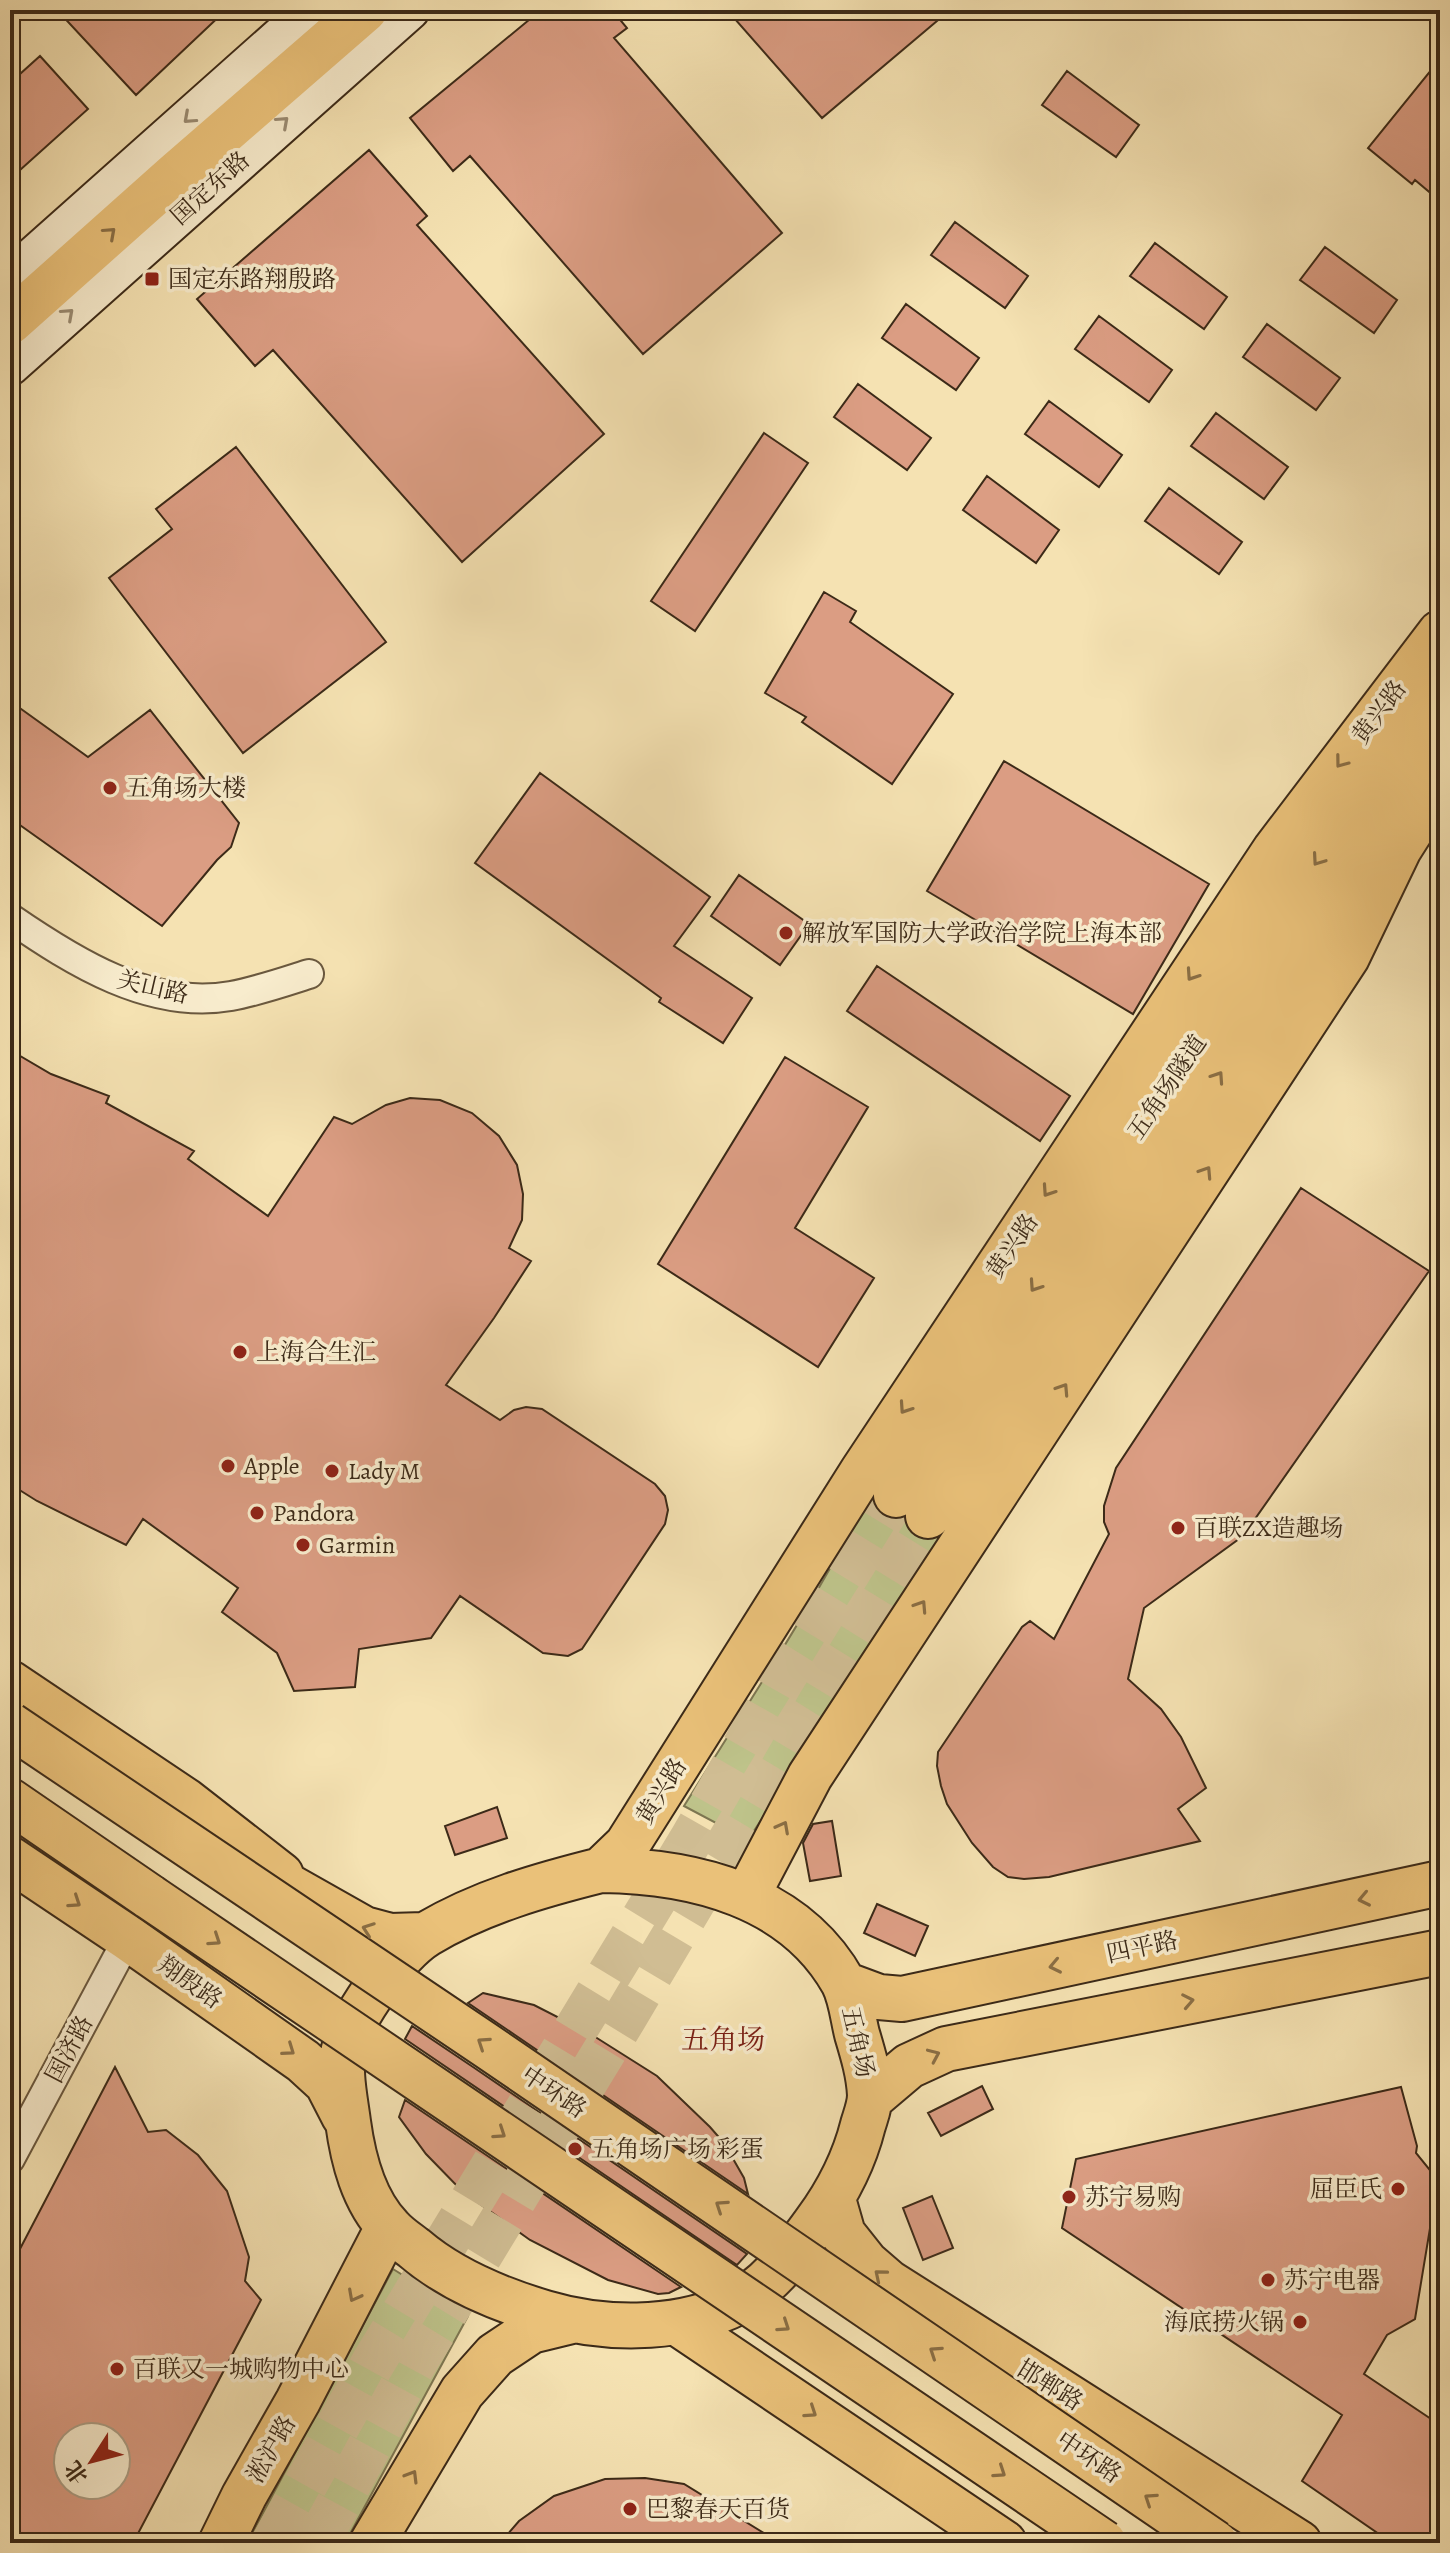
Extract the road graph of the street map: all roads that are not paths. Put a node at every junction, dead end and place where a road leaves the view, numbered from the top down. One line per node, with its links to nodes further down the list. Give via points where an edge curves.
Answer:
1 (310, 10): 4 (street, one-way to 4)
2 (365, 10): 5 (main road, one-way to 2)
3 (410, 10): 6 (street, 国定东路, one-way to 3)
4 (10, 277)
5 (10, 322)
6 (10, 366)
7 (1440, 633): 20 (main road, 黄兴路, one-way to 20, via 1275,850 862,1472 627,1845)
8 (1440, 679): 9 (main road, 五角场隧道, one-way to 9, via 912,1505)
9 (1440, 744)
10 (1440, 784): 22 (main road, one-way to 10, via 804,1786 1347,957 1399,849)
11 (10, 918): 12 (street, 关山路, via 113,980 181,998 230,996)
12 (309, 974)
13 (10, 1683): 24 (main road, via 186,1801)
14 (10, 1715): 18 (main road, bridge); 24 (main road, via 174,1821)
15 (10, 1725): 18 (main road, 中环路, bridge)
16 (10, 1801): 23 (main road)
17 (10, 1818): 23 (main road)
18 (185, 1843): 40 (main road, 中环路, one-way to 18, bridge)
19 (10, 1859): 26 (main road, 翔殷路, one-way to 26)
20 (601, 1870): 22 (main road, 五角场, via 642,1870); 25 (main road, 五角场, via 505,1896)
21 (1440, 1883): 28 (main road, 四平路, one-way to 28, via 902,1999)
22 (747, 1896): 28 (main road, 五角场, via 785,1918)
23 (150, 1897): 39 (main road, one-way to 39, bridge)
24 (317, 1903): 25 (main road, one-way to 24, via 390,1936 364,1929)
25 (424, 1935): 30 (main road, 五角场, via 383,1977 345,2046 342,2073)
26 (128, 1938): 30 (main road, 翔殷路, one-way to 30, via 303,2061 327,2083); 31 (street, 国济路)
27 (1440, 1952): 29 (main road, one-way to 27, via 909,2066 946,2049)
28 (844, 1984): 29 (main road, 五角场)
29 (870, 2099): 32 (main road, 五角场, via 857,2150)
30 (348, 2125): 33 (main road, 五角场, via 354,2160)
31 (10, 2159)
32 (833, 2199): 35 (main road, 五角场, via 764,2284 729,2307); 41 (main road, 邯郸路, one-way to 32, via 888,2282 843,2234)
33 (388, 2227): 34 (main road, 五角场, via 424,2257 465,2280); 36 (main road, 淞沪路, one-way to 36)
34 (572, 2321): 35 (main road, 五角场); 37 (main road, one-way to 34, via 462,2392 495,2355 531,2331)
35 (676, 2322): 38 (main road, one-way to 38)
36 (221, 2543)
37 (372, 2543)
38 (1004, 2543)
39 (1104, 2543)
40 (1215, 2543)
41 (1299, 2543)

